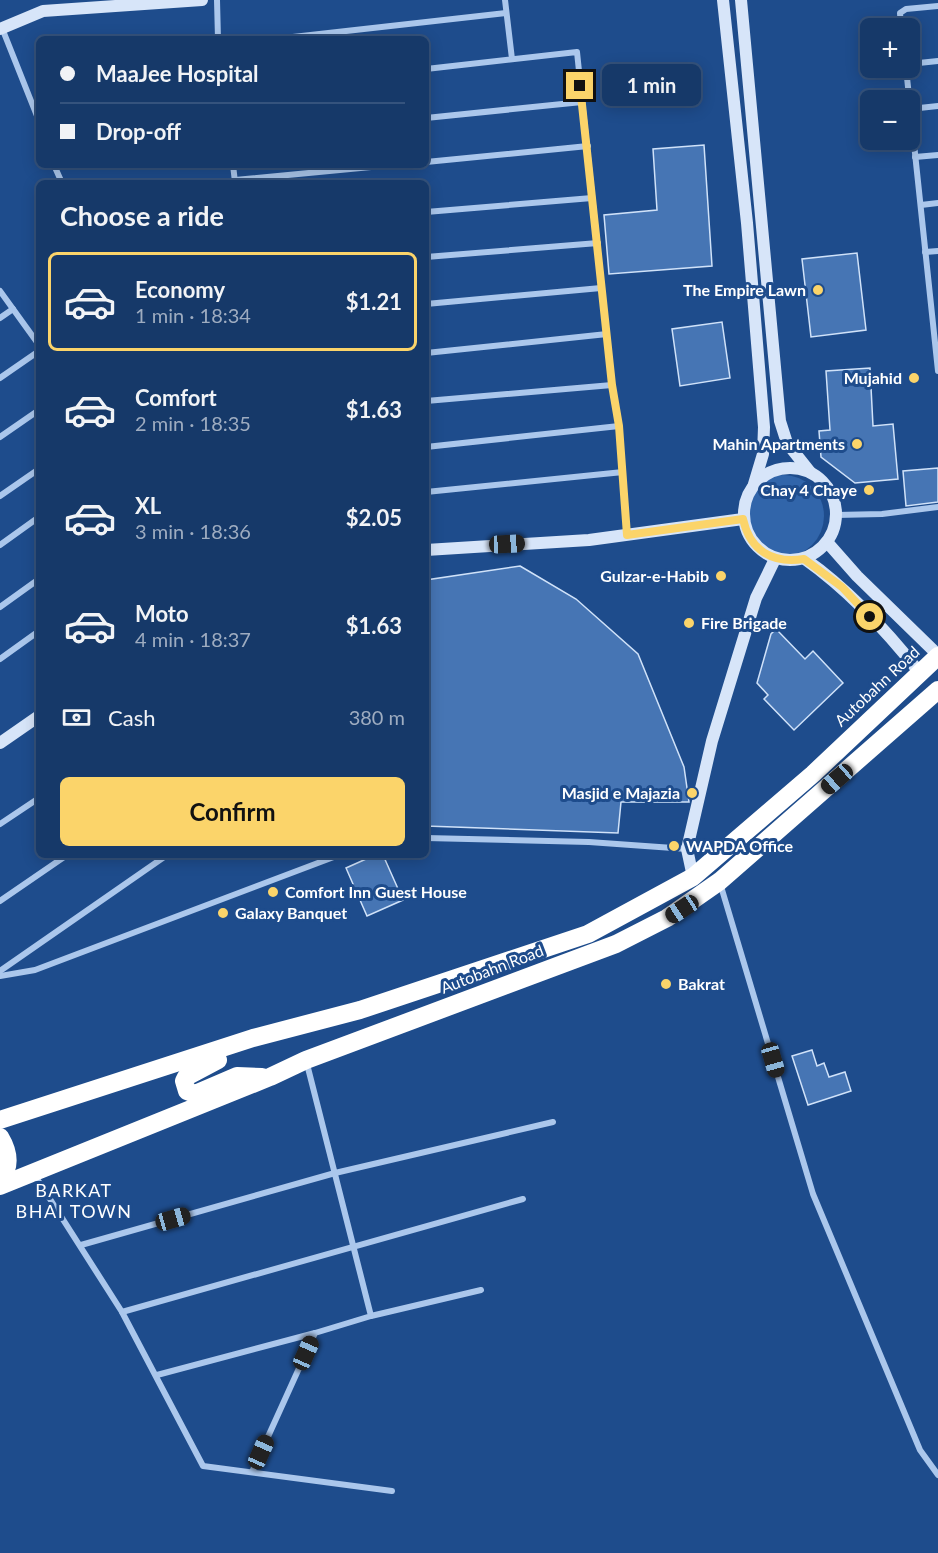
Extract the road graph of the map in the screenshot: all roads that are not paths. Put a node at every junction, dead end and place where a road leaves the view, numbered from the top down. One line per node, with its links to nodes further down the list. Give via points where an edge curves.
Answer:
1 (202, 0): 6 (main road)
2 (217, 0): 11 (street)
3 (505, 0): 8 (street)
4 (723, 0): 60 (main road, via 764,427 763,454)
5 (741, 0): 59 (main road, via 780,421 787,443)
6 (43, 6): 10 (main road)
7 (938, 6): 9 (street, via 906,9)
8 (506, 13): 12 (street); 13 (street)
9 (899, 18)
10 (1, 28): 20 (street)
11 (218, 36)
12 (302, 36)
13 (512, 59): 16 (street); 17 (street, via 577,52)
14 (938, 61): 15 (street)
15 (920, 63)
16 (429, 69)
17 (582, 102): 21 (street); 22 (street)
18 (938, 106): 19 (street)
19 (920, 108)
20 (36, 114)
21 (429, 118)
22 (588, 146): 26 (street); 29 (street)
23 (914, 150): 25 (street)
24 (938, 155): 25 (street)
25 (915, 157): 31 (street)
26 (429, 162)
27 (363, 168): 28 (street)
28 (245, 180)
29 (592, 198): 32 (street); 33 (street)
30 (938, 203): 31 (street)
31 (921, 205): 35 (street)
32 (429, 212)
33 (598, 243): 36 (street); 37 (street)
34 (938, 251): 35 (street)
35 (925, 252): 40 (street)
36 (429, 257)
37 (601, 288): 41 (street); 44 (street)
38 (0, 291): 42 (street)
39 (938, 294): 40 (street)
40 (929, 295): 46 (street)
41 (429, 304)
42 (13, 309): 43 (street); 45 (street)
43 (0, 318)
44 (606, 334): 48 (street); 51 (street)
45 (36, 341)
46 (936, 342): 49 (street)
47 (36, 353): 50 (street)
48 (429, 353)
49 (938, 372)
50 (0, 378)
51 (612, 385): 52 (street); 54 (street)
52 (429, 401)
53 (36, 412): 55 (street)
54 (619, 426): 56 (street); 58 (street)
55 (0, 437)
56 (429, 447)
57 (36, 471): 62 (street)
58 (623, 472): 61 (street); 67 (street)
59 (810, 472): 60 (main road, via 780,468); 64 (main road, via 830,490)
60 (754, 484): 66 (main road, via 747,494)
61 (429, 492)
62 (0, 496)
63 (938, 507): 64 (street)
64 (836, 515): 68 (main road)
65 (36, 519): 69 (street)
66 (743, 519): 67 (main road); 71 (main road, via 753,544)
67 (627, 535): 70 (main road)
68 (827, 542): 72 (main road); 76 (main road)
69 (0, 545)
70 (429, 550)
71 (775, 559): 72 (main road); 85 (main road, via 756,598 716,730)
72 (804, 559): 78 (main road, via 842,587)
73 (36, 581): 74 (street)
74 (0, 607)
75 (36, 634): 77 (street)
76 (938, 656): 78 (highway, Autobahn Road)
77 (0, 659)
78 (920, 673): 89 (highway, Autobahn Road, via 813,774)
79 (938, 690): 90 (highway, Autobahn Road)
80 (36, 718): 81 (main road)
81 (0, 743)
82 (36, 800): 83 (street)
83 (0, 824)
84 (429, 838): 85 (street)
85 (687, 849): 89 (main road)
86 (63, 858): 91 (street)
87 (163, 858): 92 (street)
88 (331, 858): 93 (street, via 35,970)
89 (693, 877): 94 (highway, Autobahn Road, via 588,934 360,1010)
90 (720, 881): 95 (highway, Autobahn Road, via 667,918 616,944); 113 (street, via 813,1194 920,1450)
91 (0, 902)
92 (0, 971)
93 (0, 976)
94 (253, 1038): 96 (highway, via 229,1056 192,1072 184,1081 188,1091 195,1094 237,1076); 97 (highway, Autobahn Road)
95 (306, 1060): 96 (highway, Autobahn Road); 100 (street)
96 (270, 1077): 101 (highway, Autobahn Road)
97 (0, 1120)
98 (553, 1122): 100 (street)
99 (0, 1137): 102 (highway, via 8,1157)
100 (335, 1173): 105 (street); 106 (street)
101 (34, 1174): 103 (highway, Autobahn Road); 105 (street)
102 (0, 1181)
103 (0, 1186)
104 (523, 1199): 106 (street)
105 (81, 1245): 108 (street)
106 (354, 1248): 108 (street); 109 (street)
107 (481, 1290): 109 (street)
108 (122, 1312): 111 (street)
109 (371, 1316): 110 (street)
110 (315, 1333): 111 (street); 112 (street)
111 (157, 1375): 112 (street, via 203,1466)
112 (252, 1472): 114 (street)
113 (938, 1475)
114 (392, 1491)

